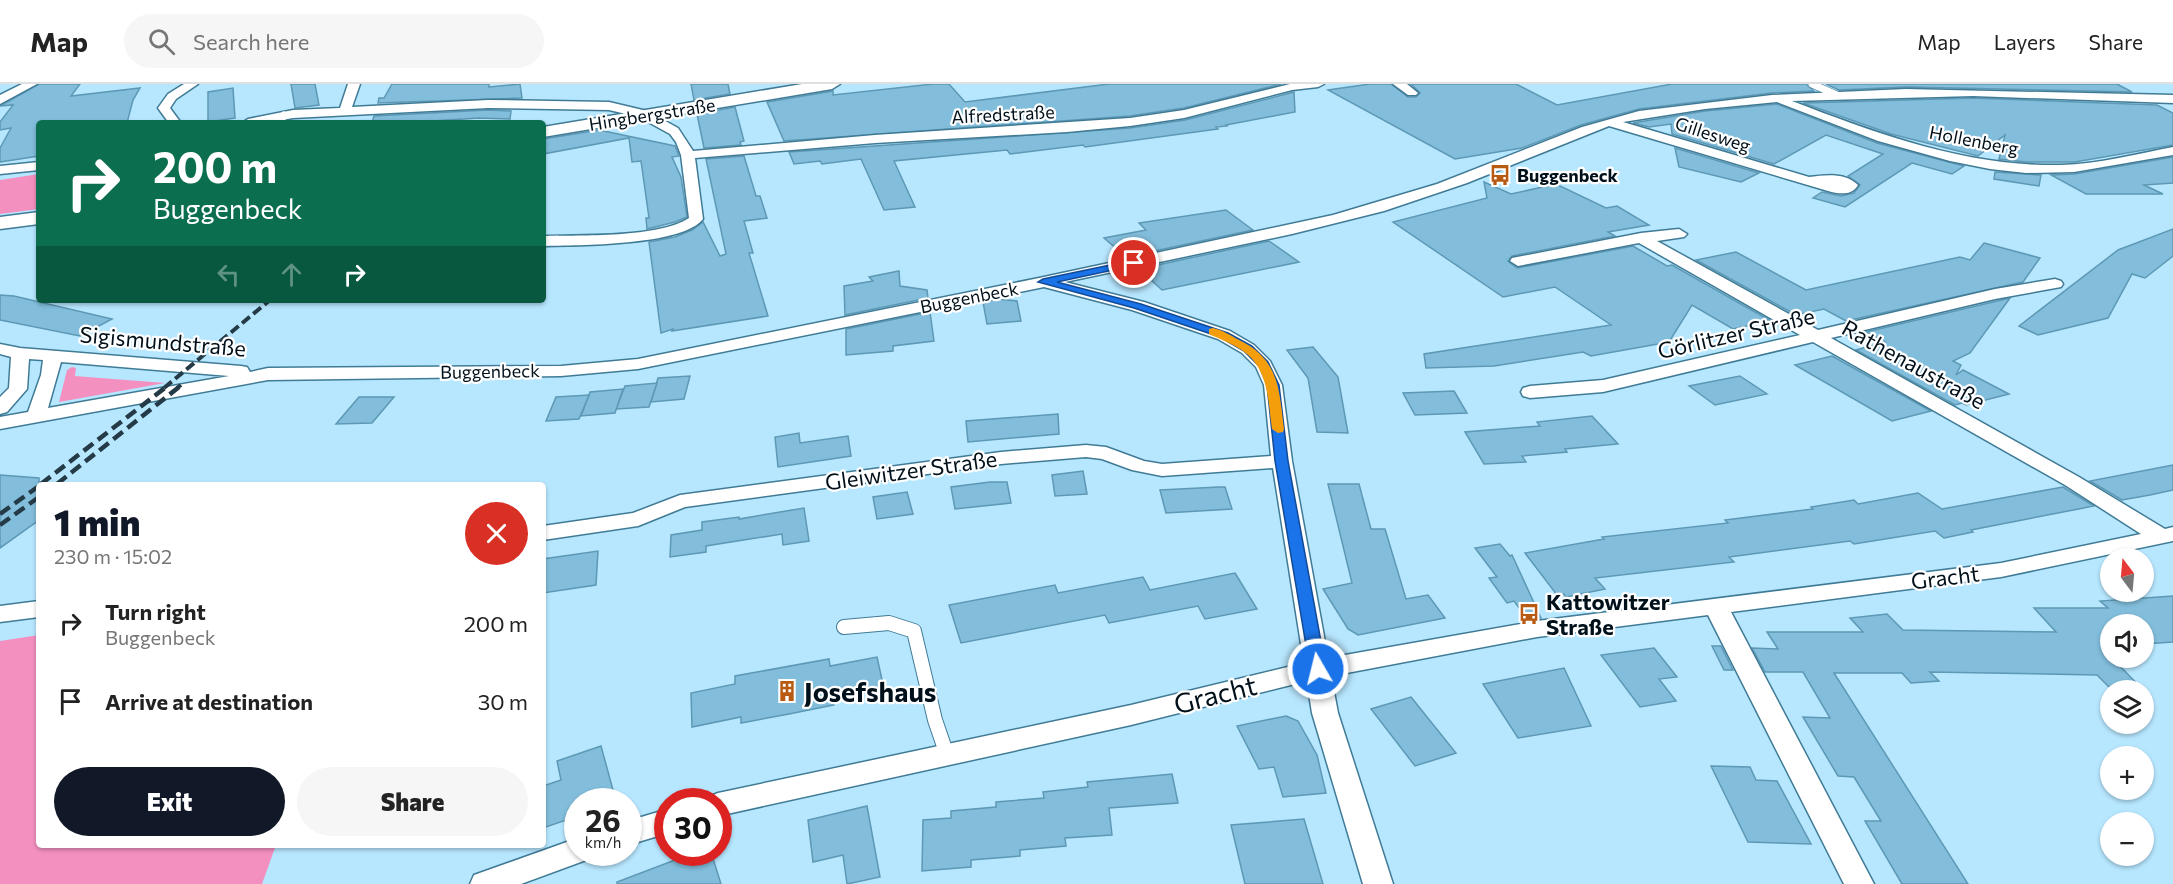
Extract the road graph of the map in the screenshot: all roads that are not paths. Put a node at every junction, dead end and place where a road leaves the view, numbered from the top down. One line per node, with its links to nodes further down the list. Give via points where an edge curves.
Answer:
1 (31, 84): 15 (street)
2 (192, 84): 19 (street, via 165,104)
3 (354, 84): 16 (street)
4 (832, 84): 17 (street, Hingbergstraße)
5 (1317, 84): 23 (street, Alfredstraße, via 1184,114 1119,123)
6 (1399, 84): 11 (street)
7 (1812, 84): 12 (lane)
8 (1868, 84): 10 (street)
9 (2143, 84): 14 (street)
10 (1886, 92): 12 (street, Buggenbeck); 14 (street, Buggenbeck)
11 (1412, 93)
12 (1837, 95): 13 (street, Buggenbeck)
13 (1776, 98): 20 (street, Buggenbeck, via 1676,109); 22 (street, Hollenberg, via 1878,136 1983,163 2058,170)
14 (2173, 99)
15 (0, 100)
16 (345, 111): 17 (street, via 541,104 597,105); 18 (street)
17 (643, 114): 21 (street, Hingbergstraße); 23 (street, via 674,131)
18 (282, 119)
19 (173, 120)
20 (1609, 122): 26 (street, Gillesweg); 33 (street, Buggenbeck, via 1456,182 1337,219)
21 (546, 131)
22 (2173, 152)
23 (688, 155): 31 (street, via 696,219 688,227 639,235)
24 (36, 166): 25 (street)
25 (0, 170)
26 (1806, 181)
27 (36, 218): 28 (street)
28 (0, 223)
29 (1679, 234): 30 (street)
30 (1641, 238): 32 (street); 35 (street, Rathenaustraße)
31 (546, 241)
32 (1518, 261)
33 (1043, 282): 39 (street, Buggenbeck, via 638,364 561,371); 44 (street, via 1138,306 1224,335 1248,349 1264,365 1273,385)
34 (2055, 284): 35 (street, Görlitzer Straße, via 1995,294)
35 (1816, 337): 40 (street, Görlitzer Straße, via 1603,386); 46 (street, Rathenaustraße)
36 (0, 349): 37 (street, Sigismundstraße)
37 (20, 353): 38 (street, Sigismundstraße); 41 (street, via 18,389)
38 (53, 356): 39 (street, Sigismundstraße); 42 (street, Sigismundstraße)
39 (268, 374): 42 (street, Buggenbeck)
40 (1530, 392)
41 (0, 408)
42 (36, 416): 43 (street, Buggenbeck)
43 (0, 423)
44 (1282, 461): 45 (street, Gleiwitzer Straße, via 1162,470 1086,451 1001,458 680,501 638,519); 51 (street)
45 (546, 533)
46 (2167, 536): 47 (street, Gracht, via 2001,570)
47 (1715, 605): 51 (street, Gracht, via 1537,629); 57 (street)
48 (36, 609): 49 (street)
49 (0, 614)
50 (844, 627): 52 (lane, via 889,621 914,631)
51 (1318, 669): 52 (street, Gracht, via 1131,715); 56 (street, via 1324,713)
52 (947, 754): 53 (street, Gracht)
53 (732, 802)
54 (564, 855): 55 (street)
55 (485, 884)
56 (1378, 884)
57 (1858, 884)

